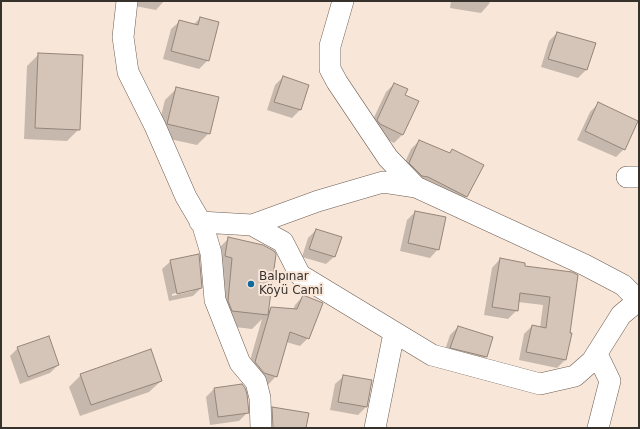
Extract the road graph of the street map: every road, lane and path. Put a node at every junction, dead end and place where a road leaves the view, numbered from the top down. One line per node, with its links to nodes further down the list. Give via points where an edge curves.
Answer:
1 (127, 1): 4 (street, via 123,37 128,72)
2 (343, 1): 3 (street, via 330,46 330,69 388,158)
3 (416, 187): 5 (street, via 383,182 318,201); 6 (street, via 585,265 623,285)
4 (200, 222): 5 (street); 9 (street, via 211,253 215,300 240,363 256,382 260,398)
5 (252, 225): 7 (street, via 282,242 300,275)
6 (638, 300): 8 (street, via 621,315)
7 (394, 332): 8 (street, via 432,355 540,384 575,376); 10 (street)
8 (597, 354): 11 (street, via 610,381)
9 (261, 428)
10 (375, 428)
11 (598, 428)

